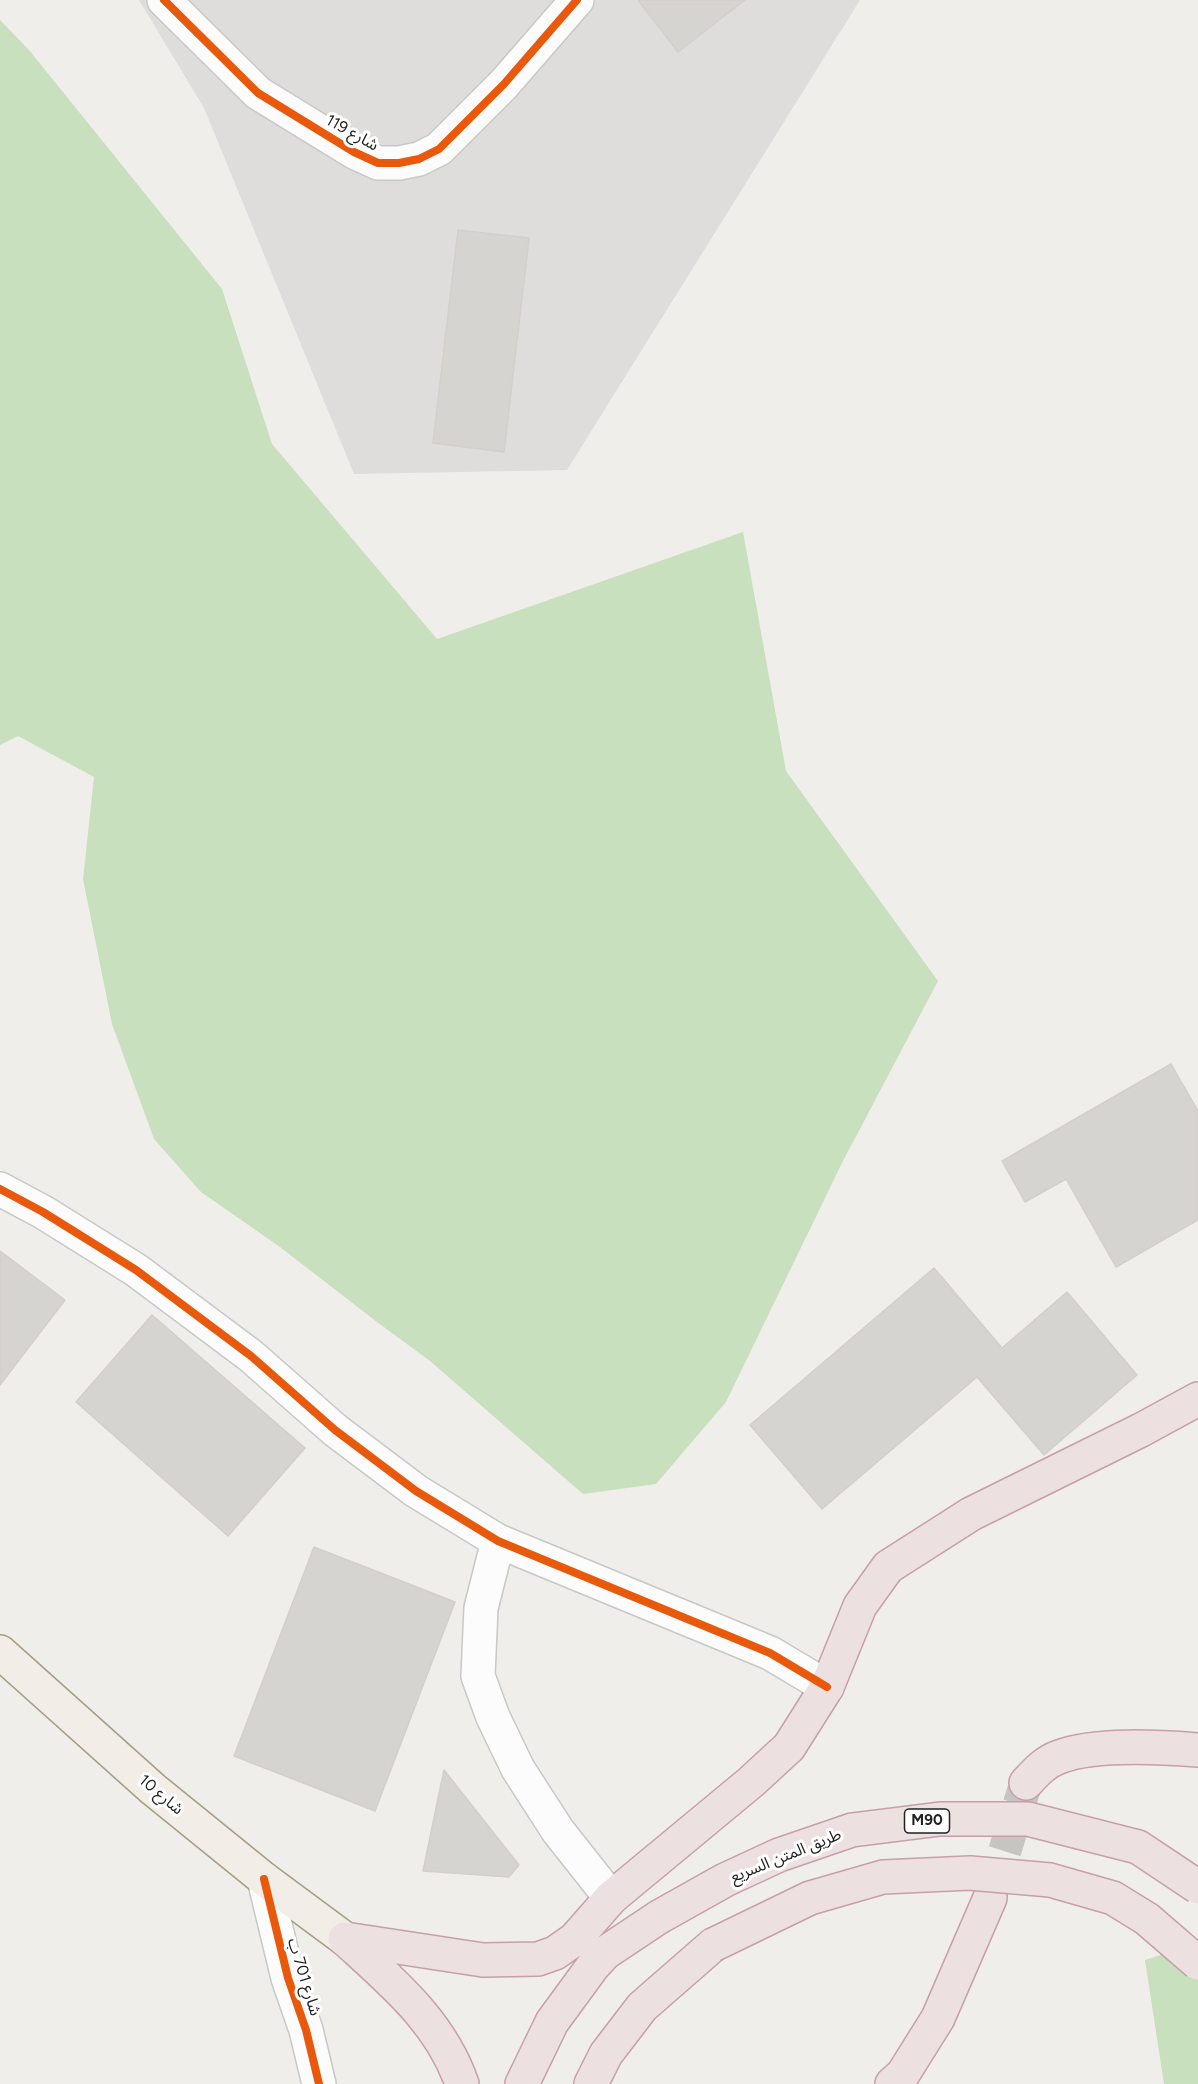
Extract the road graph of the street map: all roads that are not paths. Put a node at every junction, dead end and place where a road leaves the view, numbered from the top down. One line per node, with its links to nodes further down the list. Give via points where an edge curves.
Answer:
1 (164, 0): 2 (street, شارع 119, via 258,93 378,164 419,159 439,149 504,84)
2 (577, 0)
3 (0, 1189): 5 (street, via 136,1270 250,1356 335,1430 416,1491)
4 (1198, 1399): 7 (highway, via 971,1514 888,1567 860,1606)
5 (498, 1541): 7 (street, via 770,1653); 12 (street, via 482,1608 478,1676 518,1769 558,1831)
6 (0, 1652): 10 (main road, شارع 10, via 153,1789)
7 (827, 1687): 12 (highway, via 789,1747)
8 (1198, 1750): 9 (highway, via 1079,1752 1041,1767)
9 (1026, 1783)
10 (264, 1879): 14 (main road, شارع 10); 18 (street, شارع 701 ب)
11 (1198, 1887): 17 (highway, طريق المتن السريع / M90, bridge, via 1138,1847 1028,1819 940,1819 852,1830 779,1855 725,1880 659,1917 605,1953)
12 (611, 1898): 15 (highway)
13 (990, 1898): 22 (highway, via 938,2018 903,2074)
14 (338, 1934): 15 (highway, via 483,1960 538,1959); 19 (highway, via 400,1989 428,2020 446,2045)
15 (575, 1939): 17 (highway)
16 (1198, 1963): 21 (highway, bridge, via 1147,1919 1113,1898 1050,1880 970,1874 883,1877 810,1898 713,1945 642,2007 606,2054)
17 (593, 1966): 20 (highway, طريق المتن السريع / M90, via 552,2022)
18 (319, 2084)
19 (462, 2084)
20 (522, 2084)
21 (591, 2084)
22 (892, 2084)

